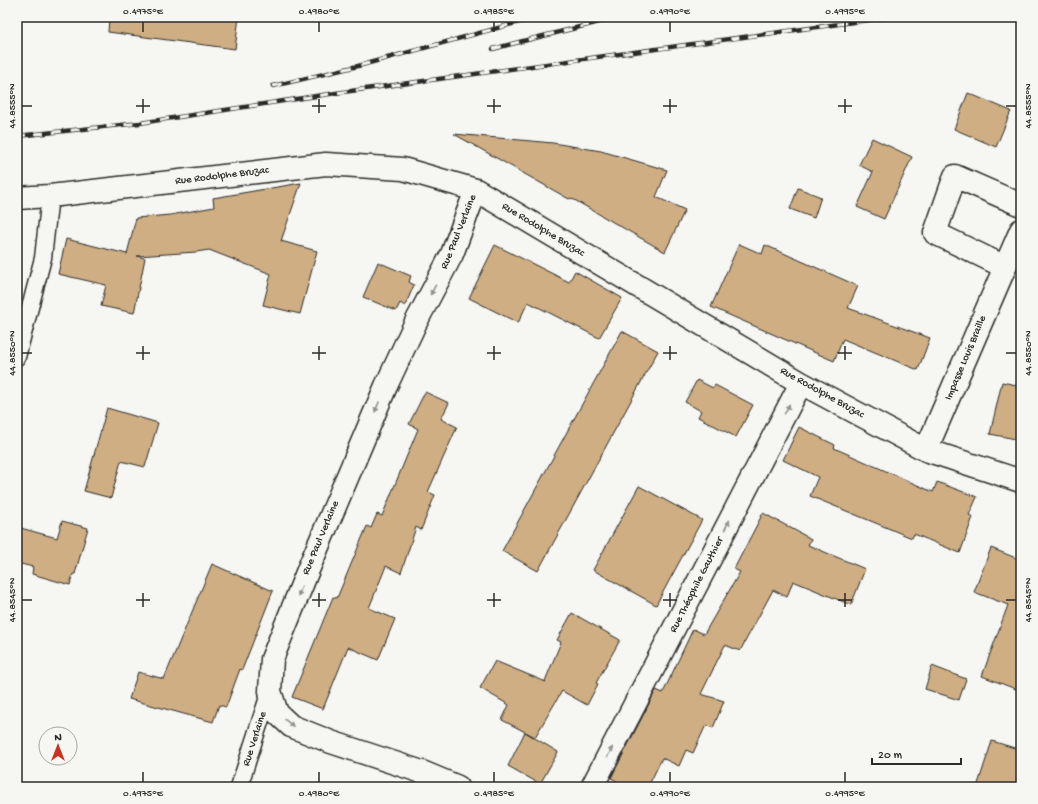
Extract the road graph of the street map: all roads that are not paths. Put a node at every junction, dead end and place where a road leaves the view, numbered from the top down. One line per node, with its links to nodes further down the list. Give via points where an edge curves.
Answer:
1 (476, 190): 2 (street, Rue Rodolphe Bruzac, via 403,169 326,164); 8 (street, Rue Rodolphe Bruzac); 11 (street, Rue Paul Verlaine, one-way to 11, via 452,254 386,386 308,570 272,659)
2 (50, 196): 3 (street, Rue Rodolphe Bruzac); 7 (lane, via 43,258)
3 (17, 198)
4 (1021, 205): 6 (street, via 955,176 935,233)
5 (1021, 230): 6 (street, Impasse Louis Braille)
6 (1006, 267): 9 (street, Impasse Louis Braille)
7 (17, 357)
8 (800, 382): 9 (street, Rue Rodolphe Bruzac); 14 (street, Rue Théophile Gauthier, one-way to 8)
9 (926, 450): 10 (street, Rue Rodolphe Bruzac)
10 (1021, 481)
11 (270, 691): 12 (lane, Rue Verlaine); 13 (street, Rue Paul Verlaine, one-way to 13, via 277,713 291,726)
12 (239, 787)
13 (458, 787)
14 (592, 787)

